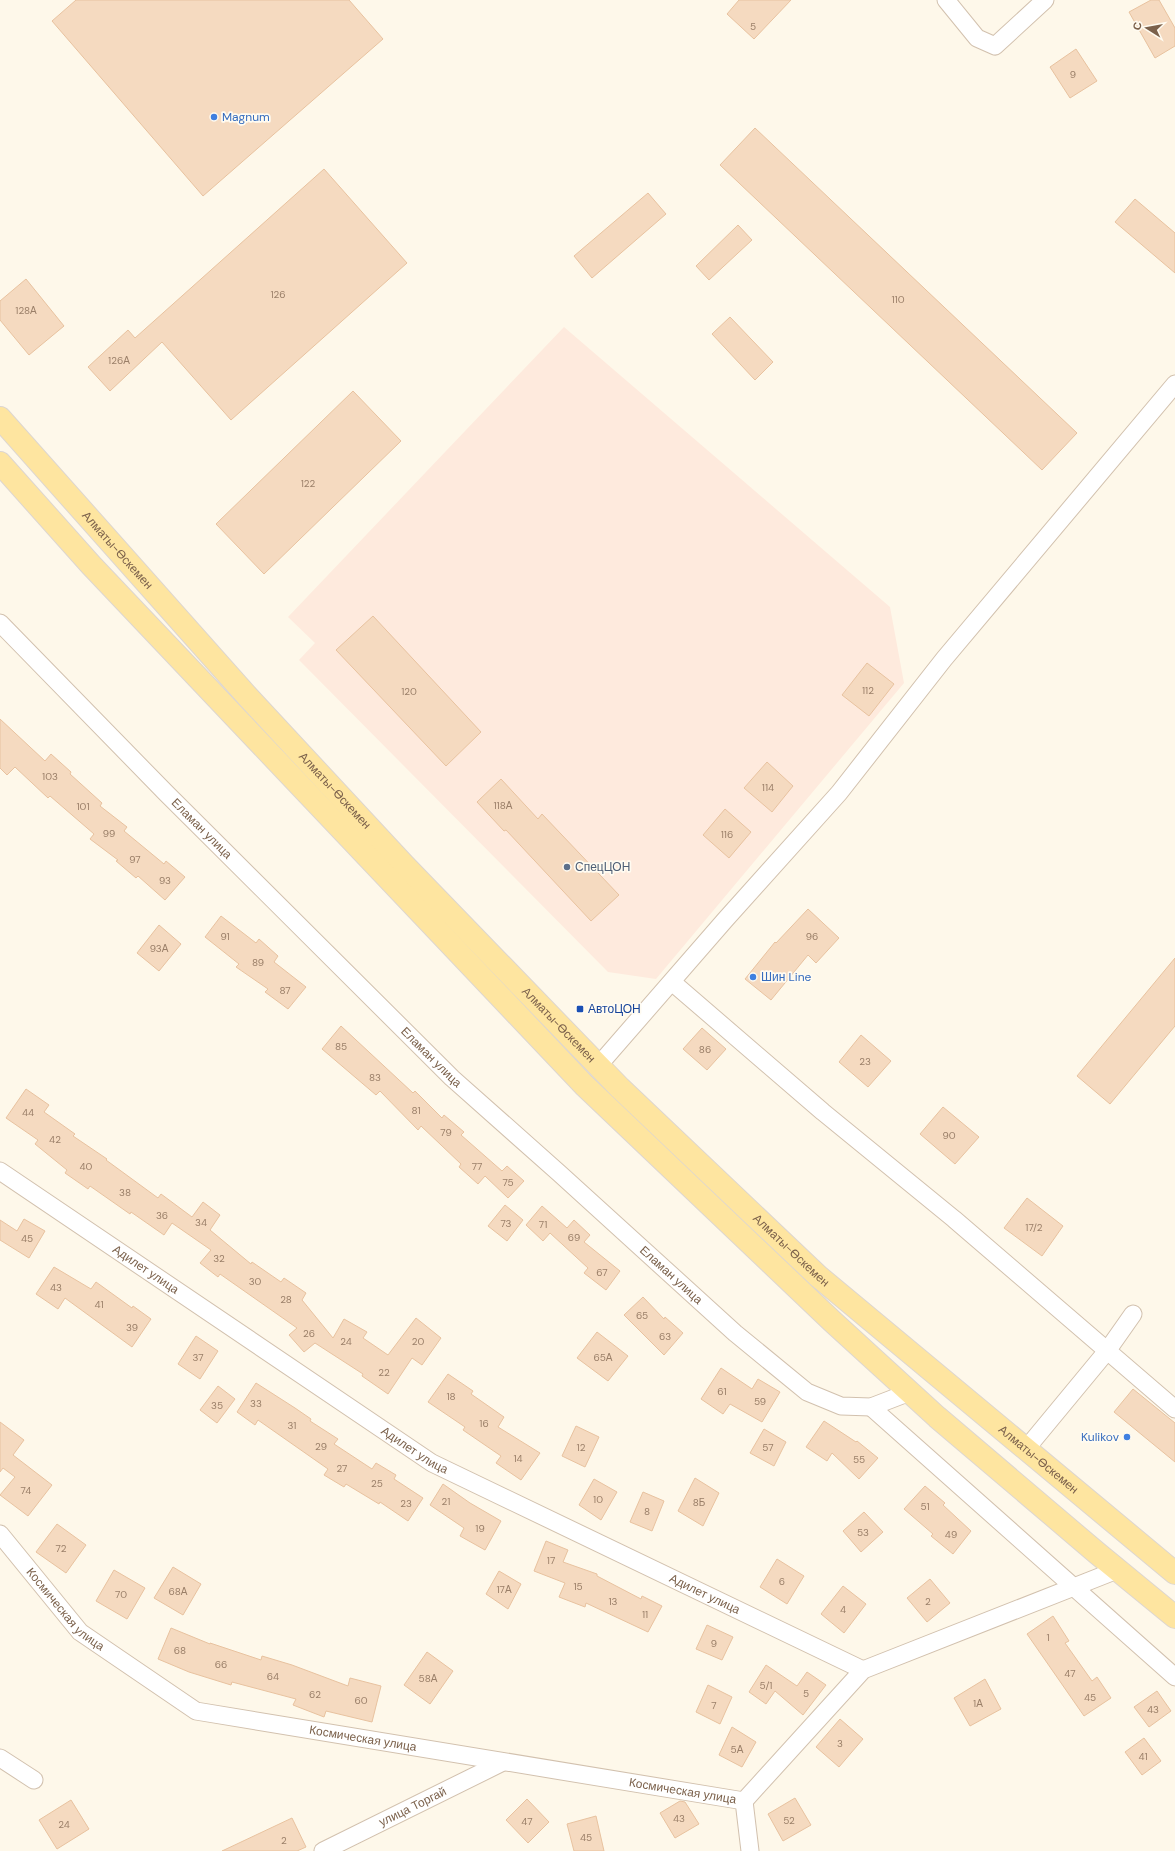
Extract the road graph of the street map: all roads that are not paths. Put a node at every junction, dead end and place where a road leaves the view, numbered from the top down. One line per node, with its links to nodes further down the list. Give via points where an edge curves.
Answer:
1 (946, 0): 2 (street, via 977,38 995,46)
2 (1045, 0)
3 (1175, 384): 7 (street, via 944,659 839,793)
4 (0, 418): 8 (main road, Алматы-Өскемен, via 248,697 404,865)
5 (0, 463): 12 (main road, Алматы-Өскемен, via 91,565 584,1085)
6 (0, 623): 15 (street, Еламан улица, via 452,1078 729,1328 807,1392 841,1406)
7 (672, 982): 8 (street); 13 (street)
8 (598, 1066): 10 (main road, Алматы-Өскемен, via 818,1276)
9 (0, 1171): 23 (street, Адилет улица, via 432,1463)
10 (850, 1302): 12 (main road); 17 (main road, Алматы-Өскемен)
11 (1133, 1314): 13 (street)
12 (833, 1322): 14 (main road, Алматы-Өскемен)
13 (1107, 1351): 16 (street); 17 (street)
14 (910, 1392): 15 (street, Еламан улица); 19 (main road, Алматы-Өскемен)
15 (871, 1407): 21 (street)
16 (1175, 1409)
17 (1026, 1449): 20 (main road, Алматы-Өскемен)
18 (0, 1534): 26 (street, Космическая улица, via 80,1632 196,1711)
19 (1117, 1570): 21 (street); 22 (main road, Алматы-Өскемен)
20 (1175, 1573)
21 (1072, 1587): 23 (street); 24 (street)
22 (1175, 1617)
23 (863, 1670): 28 (street)
24 (1175, 1677)
25 (0, 1758): 27 (street)
26 (502, 1762): 28 (street, Космическая улица); 29 (street, улица Торгай)
27 (34, 1780)
28 (744, 1801): 30 (street, Космическая улица)
29 (323, 1851)
30 (750, 1851)

